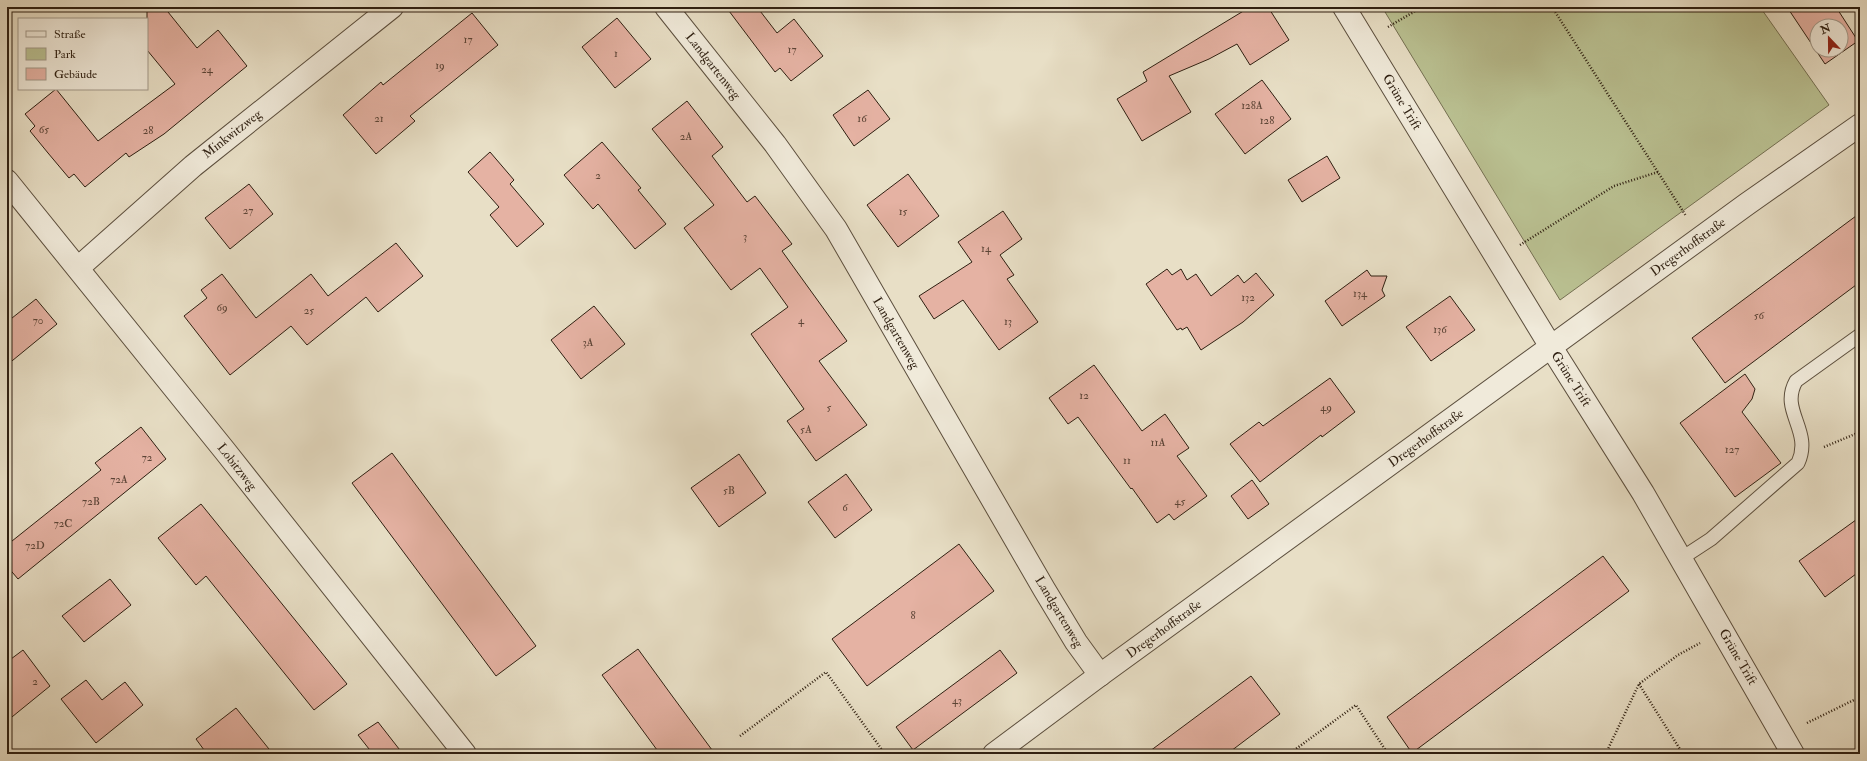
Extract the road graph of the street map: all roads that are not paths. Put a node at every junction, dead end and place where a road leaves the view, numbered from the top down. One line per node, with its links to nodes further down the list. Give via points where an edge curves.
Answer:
1 (392, 7): 6 (street, Minkwitzweg, via 192,166)
2 (666, 7): 10 (street, Landgartenweg, via 775,144 836,229 1044,589 1076,642)
3 (1344, 7): 8 (street, Grüne Trift)
4 (1858, 130): 8 (street, Dregerhoffstraße, via 1702,237)
5 (7, 181): 6 (street, Lobitzweg)
6 (78, 268): 11 (street, Lobitzweg)
7 (1860, 335): 9 (lane, via 1796,381 1792,389 1790,399 1802,440 1802,453 1798,463 1711,539)
8 (1551, 347): 9 (street, Grüne Trift); 10 (street, Dregerhoffstraße)
9 (1682, 558): 13 (street, Grüne Trift)
10 (1100, 675): 12 (street, Dregerhoffstraße)
11 (465, 754)
12 (994, 754)
13 (1793, 754)

